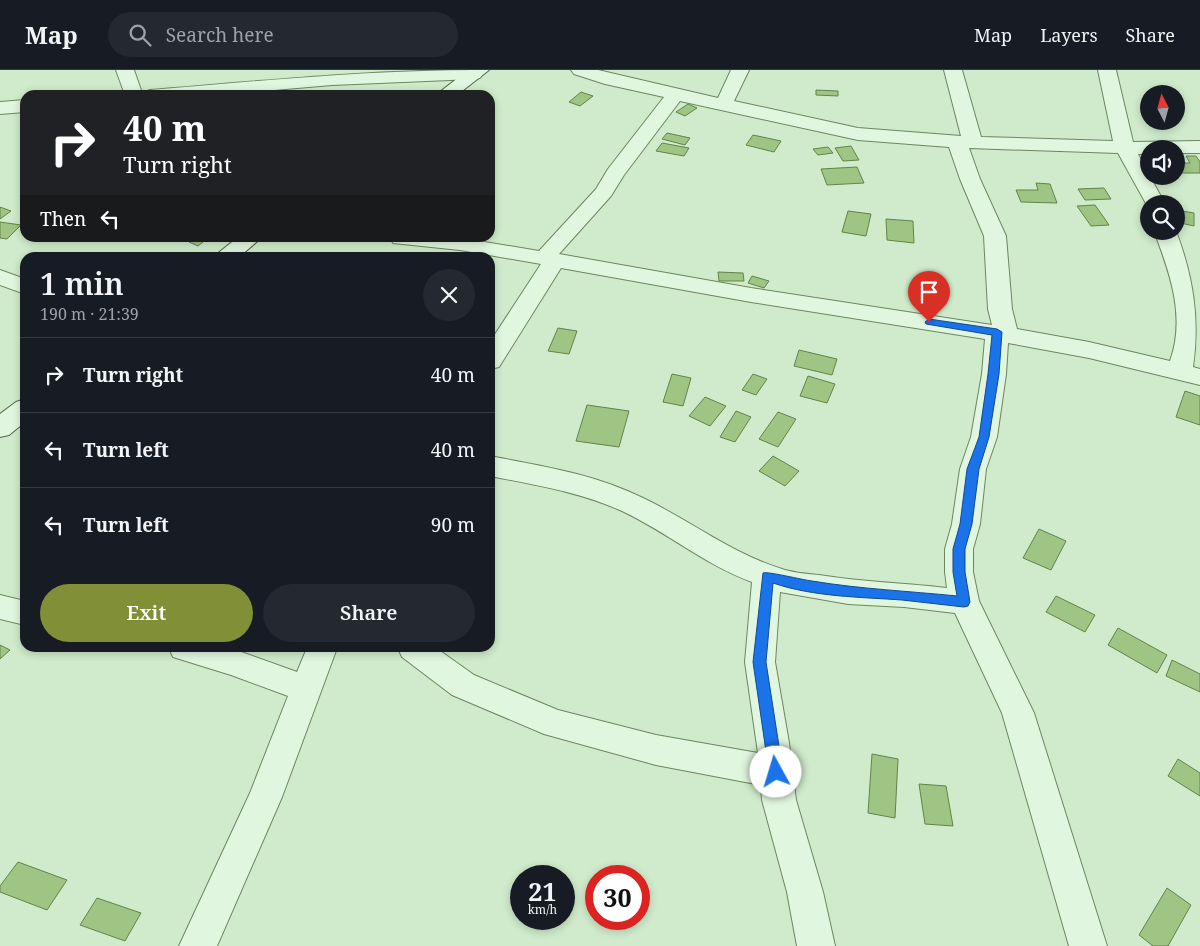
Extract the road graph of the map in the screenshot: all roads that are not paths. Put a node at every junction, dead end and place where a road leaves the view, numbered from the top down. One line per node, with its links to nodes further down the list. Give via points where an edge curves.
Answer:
1 (125, 70): 7 (street)
2 (580, 70): 10 (street)
3 (740, 70): 12 (street)
4 (953, 70): 14 (street, via 968,122)
5 (1107, 70): 16 (street)
6 (477, 72): 8 (street); 9 (street)
7 (132, 90)
8 (211, 90)
9 (452, 90)
10 (675, 95): 12 (street); 22 (street)
11 (20, 106): 13 (street)
12 (723, 106): 14 (street, via 858,134)
13 (0, 108)
14 (965, 142): 16 (street); 25 (street, via 970,179 995,236)
15 (1200, 147): 16 (street)
16 (1126, 148): 17 (street)
17 (1152, 195)
18 (1168, 240): 27 (street, via 1187,299)
19 (245, 242): 21 (street)
20 (447, 242): 22 (street)
21 (231, 252)
22 (550, 259): 25 (street, via 802,303); 26 (street)
23 (0, 277): 24 (street)
24 (20, 285)
25 (1001, 333): 27 (street, via 1083,348); 32 (street, via 984,437 973,469 966,524 959,549)
26 (495, 352)
27 (1189, 374)
28 (20, 411): 29 (street)
29 (2, 424)
30 (495, 467): 31 (street, via 577,483 632,504 738,566)
31 (767, 576): 32 (street, via 848,592); 39 (street, via 760,662)
32 (964, 602): 42 (street, via 1018,713)
33 (0, 607): 34 (street)
34 (20, 612)
35 (198, 652): 38 (street)
36 (320, 652): 38 (street)
37 (418, 652): 39 (street, via 463,685 555,724 656,750)
38 (306, 689): 40 (street, via 265,797)
39 (776, 772): 41 (street, via 779,800 805,892)
40 (198, 946)
41 (816, 946)
42 (1088, 946)

